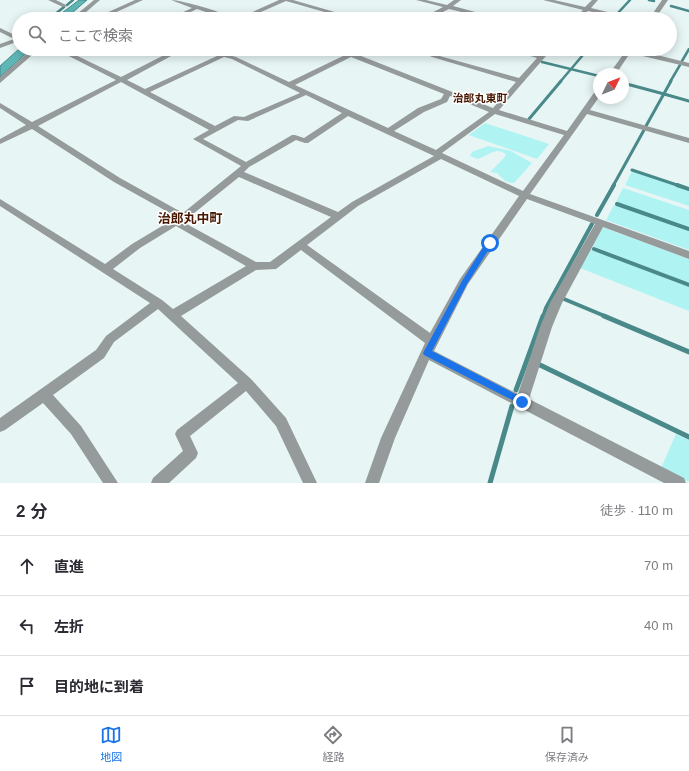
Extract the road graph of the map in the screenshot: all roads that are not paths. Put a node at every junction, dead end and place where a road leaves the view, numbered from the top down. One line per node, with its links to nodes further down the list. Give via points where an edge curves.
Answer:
1 (51, 0): 12 (street)
2 (97, 0): 16 (street)
3 (140, 0): 17 (street)
4 (174, 0): 13 (street)
5 (284, 0): 20 (street)
6 (287, 0): 21 (street)
7 (419, 0): 14 (street)
8 (458, 0): 14 (street)
9 (546, 0): 15 (street)
10 (595, 0): 15 (street)
11 (665, 0): 26 (street)
12 (65, 6)
13 (198, 7): 18 (street); 19 (street)
14 (448, 7): 22 (street); 23 (street)
15 (586, 9): 24 (street); 25 (street)
16 (82, 12)
17 (112, 12)
18 (187, 12)
19 (212, 12)
20 (256, 12)
21 (331, 12)
22 (438, 12)
23 (469, 12)
24 (583, 12)
25 (600, 12)
26 (657, 12)
27 (0, 30): 28 (street)
28 (12, 36)
29 (12, 42): 30 (street)
30 (0, 46)
31 (28, 56): 46 (street)
32 (72, 56): 45 (street)
33 (168, 56): 45 (street)
34 (222, 56): 49 (street)
35 (226, 56): 48 (street)
36 (348, 56): 48 (street)
37 (357, 56): 51 (street)
38 (434, 56): 47 (street)
39 (537, 56): 42 (street)
40 (623, 56): 44 (street)
41 (652, 56): 43 (street)
42 (541, 57): 47 (street)
43 (689, 65)
44 (616, 68)
45 (122, 80): 49 (street); 57 (street)
46 (0, 81)
47 (521, 81): 54 (street)
48 (289, 85): 50 (street)
49 (145, 92): 58 (street)
50 (305, 93): 56 (street); 58 (street, via 245,119 237,118)
51 (448, 93): 54 (street); 59 (street, via 444,100 421,110)
52 (593, 100): 55 (street)
53 (0, 105): 57 (street)
54 (494, 111): 60 (street); 63 (street)
55 (585, 111): 60 (street); 61 (street)
56 (348, 113): 59 (street); 64 (street, via 305,141 295,137)
57 (33, 125): 62 (street); 69 (street)
58 (214, 129): 64 (street, via 197,139)
59 (388, 132): 63 (street)
60 (569, 134): 66 (street)
61 (689, 141)
62 (0, 142)
63 (438, 155): 66 (street); 68 (street)
64 (246, 165): 65 (street)
65 (238, 173): 68 (street); 69 (street)
66 (525, 195): 70 (street); 77 (street, via 468,276)
67 (0, 202): 74 (street)
68 (338, 216): 71 (street)
69 (180, 220): 73 (street); 74 (street, via 136,246)
70 (600, 223): 72 (street); 80 (street, via 556,303)
71 (301, 245): 73 (street, via 272,266); 77 (street)
72 (689, 255)
73 (254, 266): 76 (street)
74 (106, 270): 75 (street)
75 (158, 303): 76 (street); 79 (street, via 110,339 100,354)
76 (173, 315): 78 (street)
77 (430, 347): 80 (street); 85 (street, via 388,438)
78 (247, 383): 83 (street, via 182,434 191,453); 84 (street, via 281,422)
79 (44, 395): 81 (street); 82 (street, via 76,430)
80 (522, 402): 86 (street)
81 (0, 426)
82 (111, 483)
83 (158, 483)
84 (310, 483)
85 (372, 483)
86 (679, 483)

